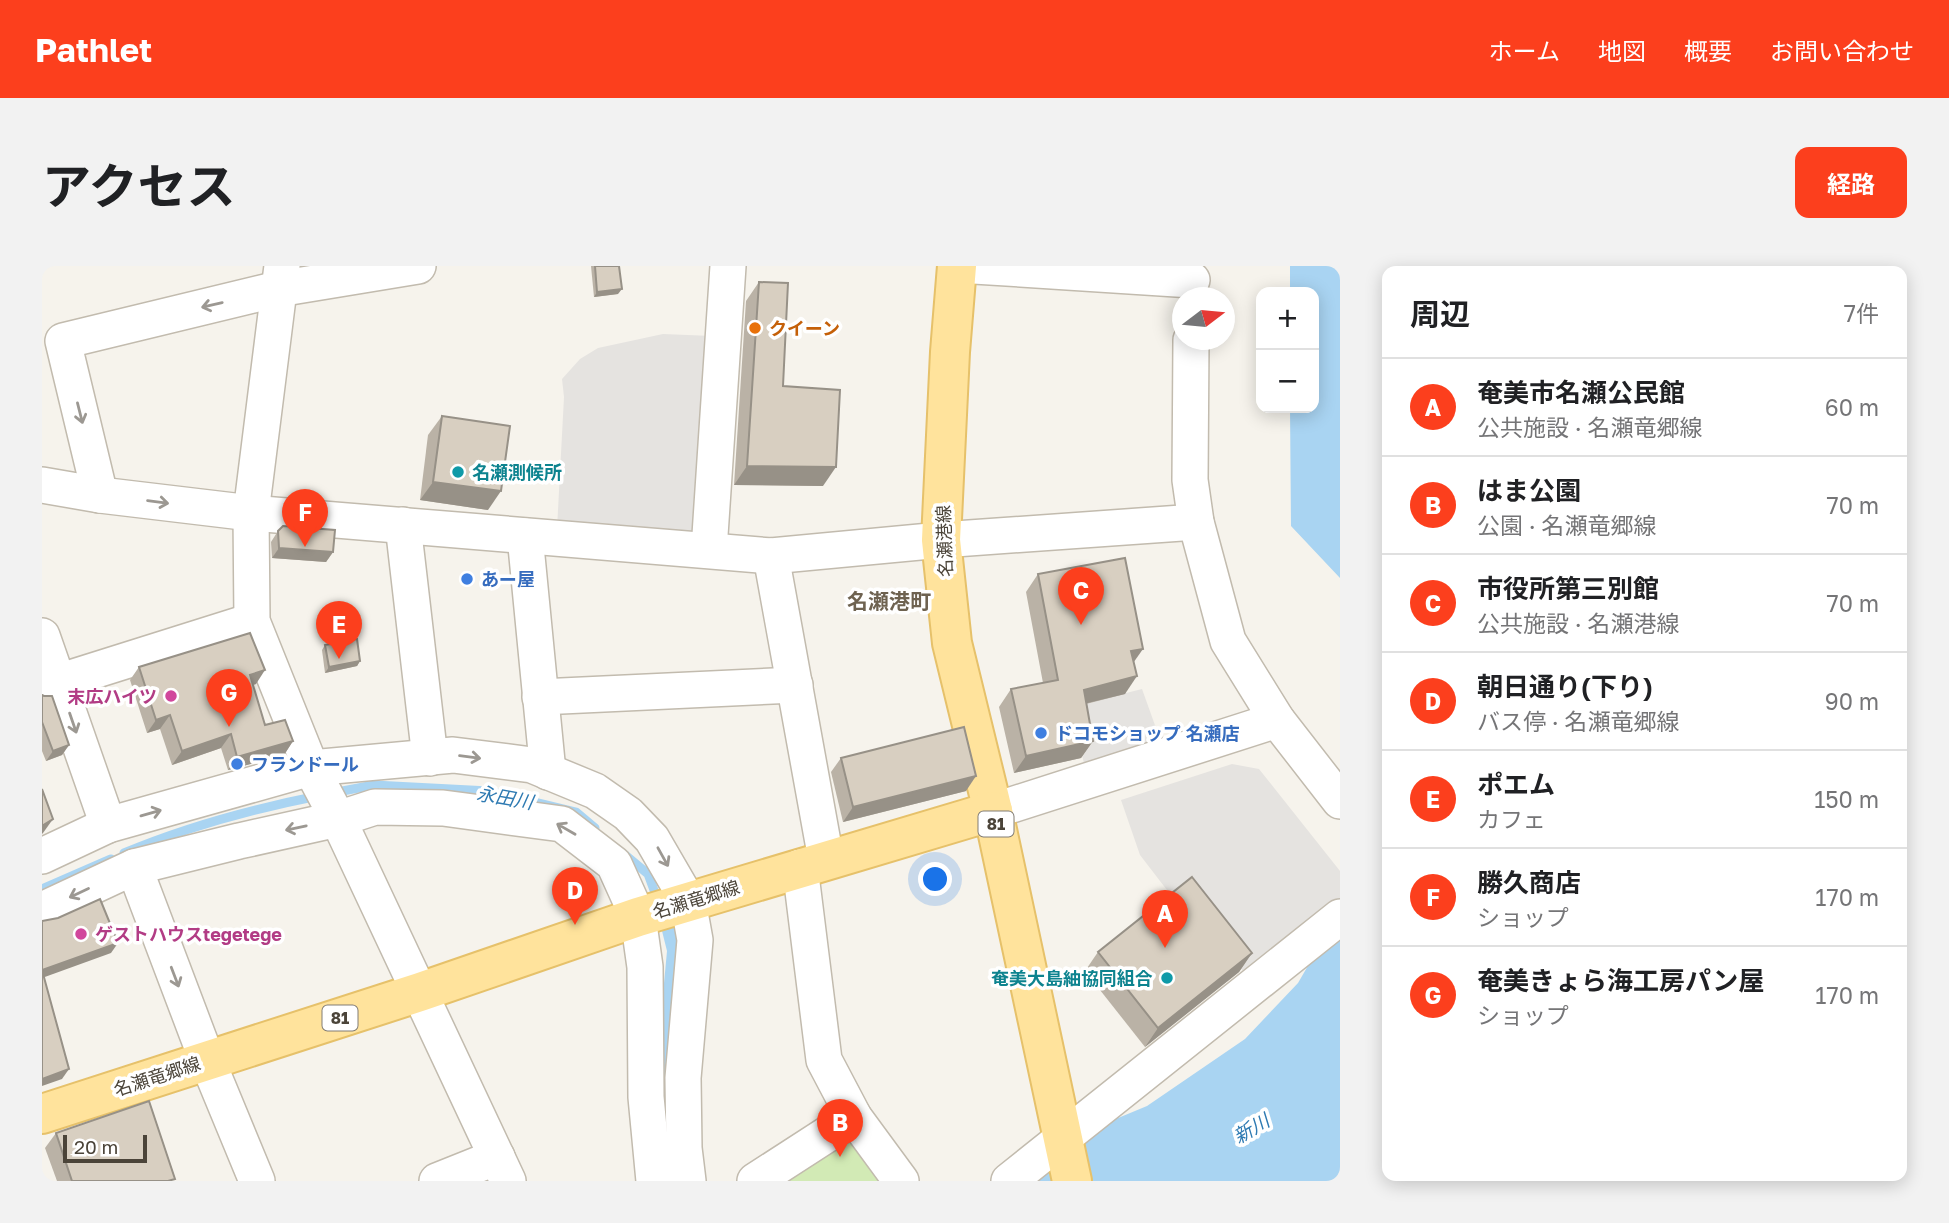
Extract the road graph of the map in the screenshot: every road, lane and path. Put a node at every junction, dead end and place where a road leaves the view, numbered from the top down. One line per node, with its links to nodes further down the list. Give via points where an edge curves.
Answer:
1 (418, 266): 5 (street)
2 (728, 266): 15 (street)
3 (957, 266): 14 (main road, 名瀬港線)
4 (974, 266): 6 (street)
5 (280, 278): 9 (street, one-way to 9, via 63,341); 10 (street)
6 (1192, 281)
7 (1191, 350): 11 (street, via 1190,480)
8 (42, 485): 9 (street)
9 (100, 495): 10 (street, one-way to 10)
10 (251, 513): 12 (street); 17 (street)
11 (1196, 522): 14 (street); 22 (street, via 1228,641)
12 (403, 526): 13 (street); 23 (street)
13 (525, 536): 15 (street); 21 (street)
14 (941, 540): 16 (street); 27 (main road, 名瀬港線, via 952,643)
15 (709, 550): 16 (street)
16 (771, 556): 20 (street)
17 (252, 621): 19 (street); 24 (street)
18 (42, 636): 19 (street)
19 (50, 684): 29 (street, one-way to 29)
20 (795, 685): 21 (street); 31 (street, via 810,779)
21 (540, 697): 25 (street)
22 (1277, 720): 26 (street); 27 (street)
23 (430, 758): 24 (street); 25 (street, one-way to 25, via 453,755 532,765)
24 (312, 768): 28 (street); 29 (street, one-way to 24)
25 (548, 772): 33 (street, one-way to 33, via 595,791 628,814 652,839)
26 (1340, 801)
27 (993, 811): 31 (main road, 名瀬竜郷線 / 81); 41 (main road, 81)
28 (338, 819): 32 (street, one-way to 32); 36 (street, one-way to 28, via 614,864 562,824 443,808 375,807); 37 (street)
29 (108, 825): 30 (street)
30 (42, 856)
31 (813, 863): 33 (main road, 名瀬竜郷線 / 81); 40 (street, via 824,1060)
32 (134, 867): 34 (street, one-way to 34); 38 (street, one-way to 38)
33 (688, 901): 36 (main road, 名瀬竜郷線 / 81); 46 (street, via 695,940 683,1078)
34 (42, 910)
35 (1340, 916): 41 (street)
36 (638, 917): 37 (main road, 名瀬竜郷線 / 81); 45 (street, via 645,967 646,1097)
37 (420, 992): 38 (main road, 名瀬竜郷線 / 81); 42 (street)
38 (207, 1060): 39 (main road, 名瀬竜郷線 / 81); 43 (street)
39 (42, 1115)
40 (854, 1117): 47 (street); 48 (street)
41 (1067, 1157): 49 (street)
42 (503, 1169): 44 (street)
43 (257, 1181)
44 (437, 1181)
45 (654, 1181)
46 (688, 1181)
47 (755, 1181)
48 (901, 1181)
49 (1009, 1181)

